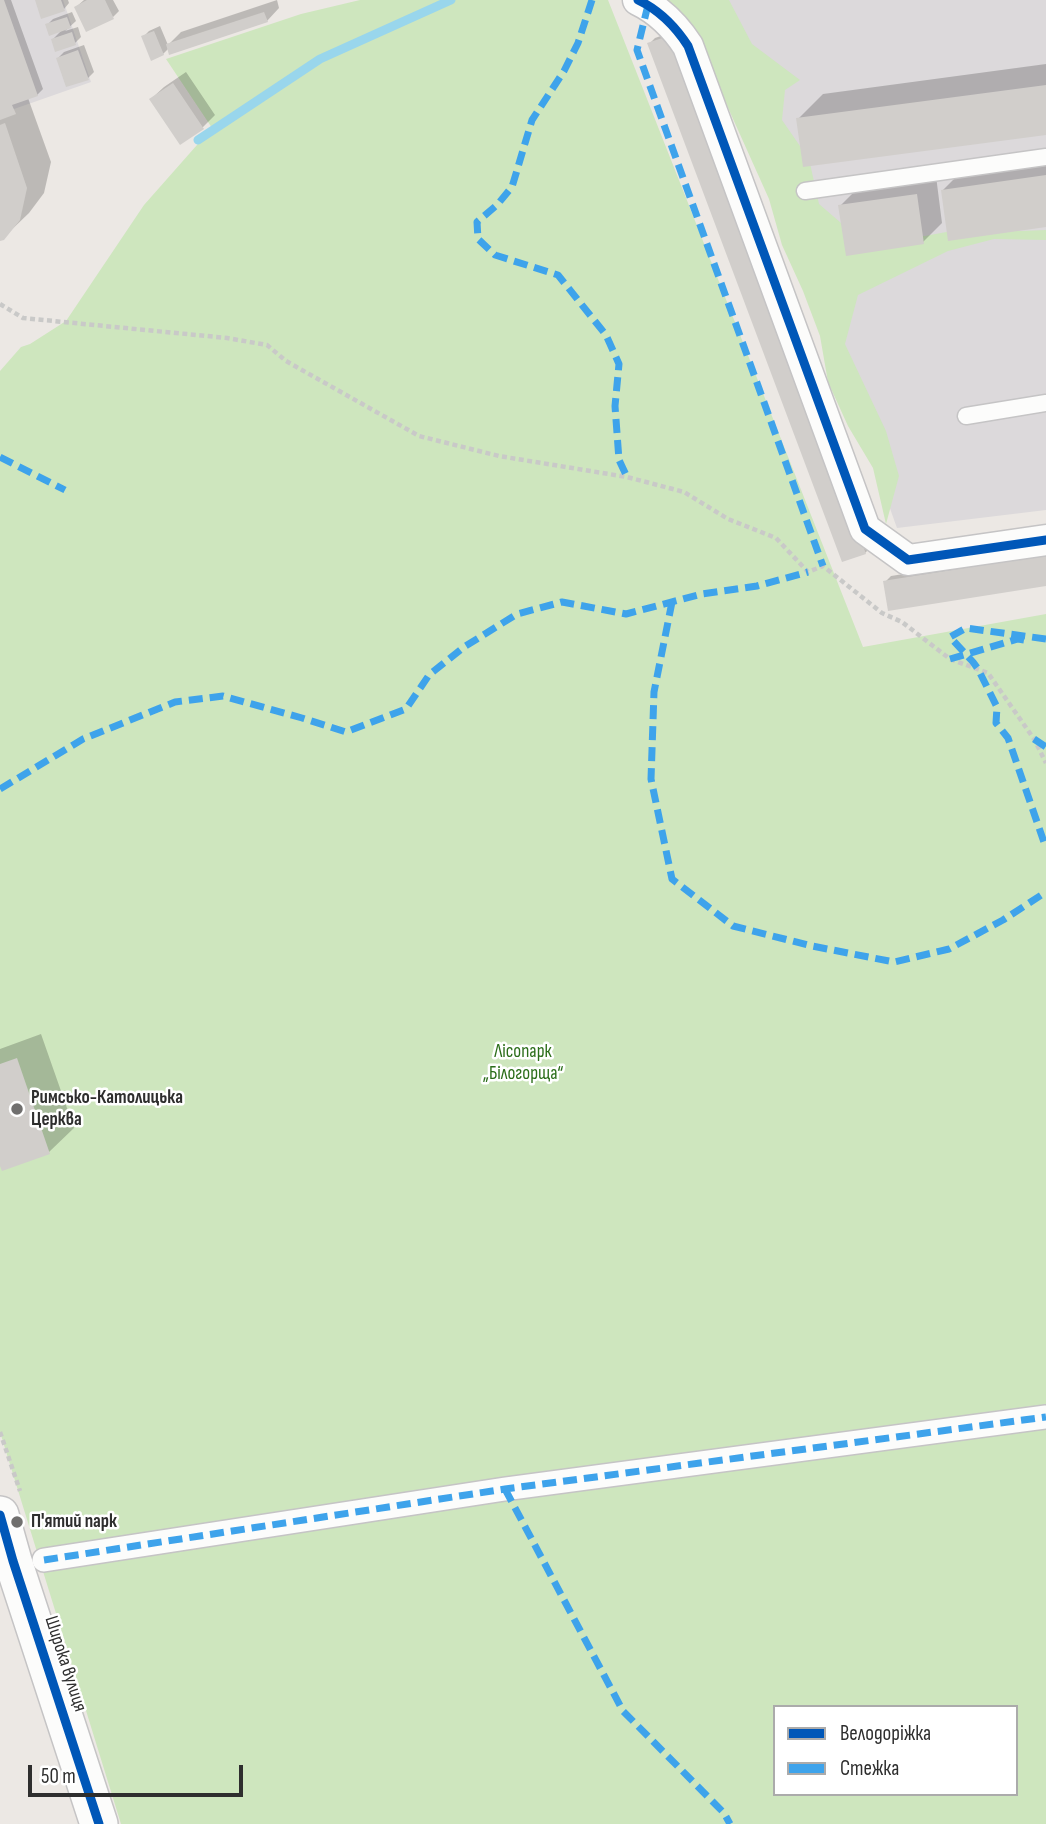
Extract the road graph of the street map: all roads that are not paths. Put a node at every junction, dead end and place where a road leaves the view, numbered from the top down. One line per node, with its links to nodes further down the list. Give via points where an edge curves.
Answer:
1 (638, 0): 6 (street, via 673,25 688,46 865,529 908,560)
2 (1046, 157): 3 (lane)
3 (805, 191)
4 (1046, 403): 5 (lane)
5 (966, 416)
6 (1046, 540)
7 (1046, 1417): 9 (street, via 505,1489)
8 (0, 1515): 10 (street, Широка вулиця)
9 (44, 1560)
10 (99, 1824)

